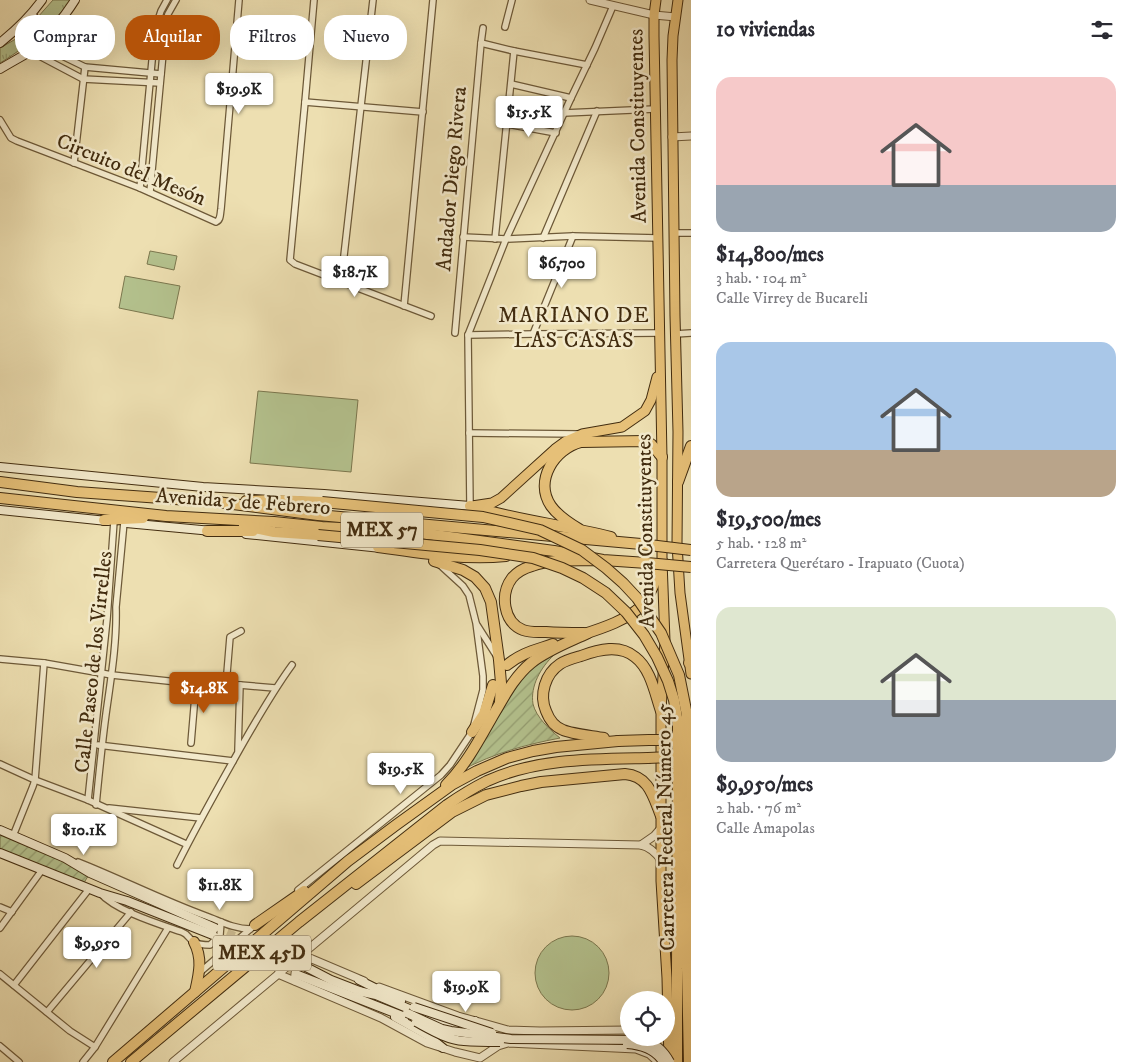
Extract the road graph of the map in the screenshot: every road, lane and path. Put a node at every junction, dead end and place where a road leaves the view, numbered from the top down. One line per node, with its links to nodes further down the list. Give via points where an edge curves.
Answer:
1 (42, 0): 14 (main road)
2 (75, 0): 15 (main road)
3 (167, 0): 30 (street, via 155,29)
4 (176, 0): 31 (street, via 166,22)
5 (239, 0): 50 (street, Circuito del Mesón, via 220,220 216,222)
6 (314, 0): 37 (street)
7 (373, 0): 38 (street)
8 (433, 0): 41 (street)
9 (512, 0): 18 (street)
10 (590, 0): 13 (street)
11 (656, 0): 16 (main road, Avenida Constituyentes)
12 (678, 0): 17 (main road, Avenida Constituyentes)
13 (613, 6): 16 (street); 27 (street)
14 (31, 15)
15 (63, 15)
16 (654, 15): 17 (street); 39 (main road, Avenida Constituyentes)
17 (676, 16): 46 (main road, Avenida Constituyentes, via 672,60)
18 (505, 27)
19 (483, 28): 22 (street, Andador Diego Rivera)
20 (15, 30): 21 (main road)
21 (0, 43)
22 (481, 43): 23 (street); 54 (street, Andador Diego Rivera)
23 (514, 51): 27 (street); 35 (street)
24 (15, 60): 29 (main road)
25 (47, 60): 32 (street)
26 (71, 60): 28 (street)
27 (587, 65): 36 (street)
28 (85, 67): 30 (street); 32 (street)
29 (0, 69)
30 (151, 73): 31 (street); 33 (street)
31 (160, 74): 34 (street)
32 (83, 79): 33 (street); 48 (street)
33 (150, 83): 34 (street); 49 (street)
34 (160, 83): 50 (street)
35 (511, 84): 36 (street); 44 (street)
36 (571, 98): 42 (street)
37 (305, 102): 38 (street); 59 (street, via 290,260)
38 (362, 107): 41 (street); 59 (street)
39 (655, 109): 40 (street); 56 (main road, Avenida Constituyentes)
40 (597, 111): 42 (street); 55 (street)
41 (423, 112): 60 (street)
42 (564, 113): 45 (street)
43 (0, 120): 48 (street, Circuito del Mesón, via 17,142)
44 (507, 124): 45 (street); 57 (street)
45 (556, 133): 58 (street)
46 (672, 136): 47 (street); 51 (main road, Avenida Constituyentes)
47 (691, 136)
48 (74, 163): 49 (street, Circuito del Mesón)
49 (140, 188): 50 (street, Circuito del Mesón)
50 (150, 192)
51 (674, 233): 52 (street); 66 (main road, Avenida Constituyentes)
52 (691, 233)
53 (573, 236): 55 (street); 56 (street); 65 (street)
54 (463, 237): 57 (street); 62 (street, Andador Diego Rivera)
55 (543, 238): 58 (street)
56 (658, 238): 63 (main road, Avenida Constituyentes)
57 (496, 239): 58 (street)
58 (506, 239): 67 (street)
59 (341, 282): 60 (street)
60 (404, 306): 61 (street)
61 (432, 316)
62 (455, 333)
63 (659, 333): 65 (street); 68 (main road, Avenida Constituyentes)
64 (691, 333): 66 (street)
65 (533, 334): 67 (street)
66 (675, 334): 75 (main road, Avenida Constituyentes)
67 (468, 335): 69 (street)
68 (659, 365): 70 (main road, via 651,400 645,411 622,427); 72 (main road, Avenida Constituyentes)
69 (469, 433): 70 (street); 79 (street)
70 (582, 434): 79 (main road, via 554,449 501,498)
71 (691, 446): 75 (highway)
72 (662, 457): 85 (highway, via 645,441 581,442 564,450 548,469 545,493 554,510); 94 (main road, Avenida Constituyentes)
73 (0, 467): 79 (main road, Avenida 5 de Febrero, via 202,487)
74 (0, 482): 77 (highway, Avenida 5 de Febrero / MEX 57, via 77,492)
75 (678, 482): 102 (main road, Avenida Constituyentes, via 678,564)
76 (0, 498): 81 (highway, Avenida 5 de Febrero / MEX 57)
77 (217, 502): 88 (highway, Avenida 5 de Febrero / MEX 57, via 318,515); 155 (highway, Carretera Federal Número 45, bridge, via 322,502 483,517 540,530 582,550 623,583 661,633 679,674 687,715)
78 (0, 504): 81 (highway, via 95,514)
79 (470, 506): 85 (highway)
80 (0, 510): 83 (main road, Avenida 5 de Febrero)
81 (166, 516): 82 (highway, Avenida 5 de Febrero / MEX 57); 83 (highway, MEX 57)
82 (209, 519): 87 (highway, Carretera Federal Número 45); 91 (highway, Avenida 5 de Febrero / MEX 57, via 412,532)
83 (109, 521): 84 (main road, Avenida 5 de Febrero); 104 (street, Calle Paseo de los Virrelles)
84 (124, 522): 86 (main road, Avenida 5 de Febrero); 105 (street, Calle Paseo de los Virrelles)
85 (579, 529): 88 (highway)
86 (206, 530): 87 (highway); 89 (main road, Avenida 5 de Febrero)
87 (274, 532): 155 (highway, Carretera Federal Número 45, bridge, via 480,550 533,558 583,578 626,612 657,657 668,681 678,723)
88 (636, 543): 90 (highway, Avenida 5 de Febrero / MEX 57, bridge)
89 (378, 547): 91 (highway, via 494,557); 92 (main road, Avenida 5 de Febrero)
90 (691, 550)
91 (554, 551): 93 (highway, Avenida 5 de Febrero / MEX 57)
92 (434, 560): 96 (street, via 463,586); 101 (highway, via 464,570 485,588 491,602)
93 (603, 560): 95 (highway, Avenida 5 de Febrero / MEX 57, bridge); 98 (highway, via 532,565 517,573 505,593 506,610 519,628 532,633)
94 (662, 561): 98 (highway, via 650,592 637,611); 113 (main road, Avenida Constituyentes, via 665,641)
95 (691, 567)
96 (476, 623): 101 (street); 114 (street, via 483,690)
97 (241, 630): 108 (street, via 230,637)
98 (588, 633): 101 (highway); 112 (highway, via 530,663)
99 (0, 659): 100 (street)
100 (44, 663): 104 (street); 124 (street)
101 (503, 663): 112 (highway)
102 (690, 664): 106 (main road, Avenida Constituyentes)
103 (292, 665): 111 (street)
104 (101, 673): 105 (street); 118 (street, Calle Paseo de los Virrelles)
105 (112, 674): 107 (street); 119 (street, Calle Paseo de los Virrelles)
106 (691, 674)
107 (196, 684): 108 (street); 117 (street)
108 (226, 684): 109 (street)
109 (240, 685): 111 (street); 120 (street)
110 (493, 685): 114 (highway, via 484,714)
111 (276, 688): 120 (street)
112 (500, 702): 126 (highway, via 463,765)
113 (661, 712): 116 (highway, via 644,666 625,651 591,652 556,666 543,694 544,707 550,718 564,731); 129 (main road, Avenida Constituyentes)
114 (472, 732): 147 (street, via 441,775)
115 (691, 740): 116 (highway, MEX 45D, bridge)
116 (618, 741): 126 (highway, MEX 45D, via 556,746 507,758 469,775)
117 (191, 743)
118 (93, 745): 119 (street); 125 (street, Calle Paseo de los Virrelles)
119 (102, 746): 122 (street); 127 (street, Calle Paseo de los Virrelles)
120 (238, 752): 122 (street)
121 (691, 756): 146 (highway, MEX 45D, bridge, via 578,760 518,770 488,781 447,804)
122 (233, 761): 130 (street)
123 (0, 764): 124 (street)
124 (35, 780): 125 (street); 133 (street)
125 (88, 800): 127 (street)
126 (429, 801): 138 (highway, MEX 45D)
127 (96, 805): 128 (street)
128 (104, 808): 130 (street); 134 (street)
129 (661, 816): 131 (main road, Avenida Constituyentes); 146 (highway, via 646,784 636,776 625,774 541,782 486,795 452,812 353,887)
130 (201, 818): 134 (street)
131 (661, 828): 135 (street); 137 (main road, Avenida Constituyentes)
132 (0, 830): 133 (main road)
133 (13, 836): 150 (main road)
134 (186, 844): 139 (street)
135 (641, 845): 137 (street, via 647,846); 152 (street, via 440,841)
136 (0, 853): 140 (main road)
137 (661, 860): 163 (main road, Avenida Constituyentes)
138 (348, 861): 147 (highway); 164 (highway, MEX 45D)
139 (176, 865)
140 (42, 870): 141 (main road); 144 (street)
141 (89, 889): 142 (main road); 161 (street)
142 (100, 893): 145 (street, via 105,899); 150 (main road)
143 (0, 907): 144 (street)
144 (12, 912): 148 (street)
145 (131, 912): 149 (street); 166 (street)
146 (299, 922): 179 (highway, MEX 45D)
147 (253, 927): 150 (street); 156 (street)
148 (0, 928)
149 (168, 928): 151 (street, via 186,934); 174 (street)
150 (216, 928): 151 (street, via 220,935 210,945)
151 (194, 942): 156 (highway, via 199,951)
152 (299, 956): 153 (street); 158 (street)
153 (312, 959): 159 (street, via 299,966 295,971); 160 (street)
154 (306, 966): 162 (main road)
155 (682, 968): 184 (highway, Carretera Federal Número 45); 185 (highway, Carretera Federal Número 45)
156 (199, 972): 164 (highway)
157 (0, 974): 161 (street)
158 (278, 974): 159 (street); 180 (street)
159 (296, 978): 165 (main road); 175 (street)
160 (360, 980): 168 (street); 171 (main road, bridge, via 414,1007)
161 (14, 984): 166 (street)
162 (358, 991): 167 (main road); 168 (main road, via 376,995 450,1026 465,1027)
163 (667, 991)
164 (195, 992): 178 (highway, MEX 45D)
165 (369, 1003): 167 (main road); 175 (main road)
166 (48, 1012): 174 (street)
167 (406, 1015): 171 (main road, bridge, via 442,1029); 182 (main road, bridge, via 438,1034 463,1042 635,1045 650,1050)
168 (475, 1021): 169 (street)
169 (490, 1025): 170 (street, via 508,1030); 171 (street, via 499,1037)
170 (620, 1030)
171 (509, 1041): 175 (street, via 480,1058); 181 (street, via 636,1049); 183 (main road, bridge, via 644,1040 660,1049)
172 (0, 1046): 176 (street)
173 (668, 1046): 183 (main road, Avenida Constituyentes)
174 (95, 1047): 177 (street)
175 (443, 1048)
176 (19, 1062)
177 (83, 1062)
178 (113, 1062)
179 (131, 1062)
180 (173, 1062)
181 (658, 1062)
182 (663, 1062)
183 (669, 1062)
184 (677, 1062)
185 (689, 1062)

